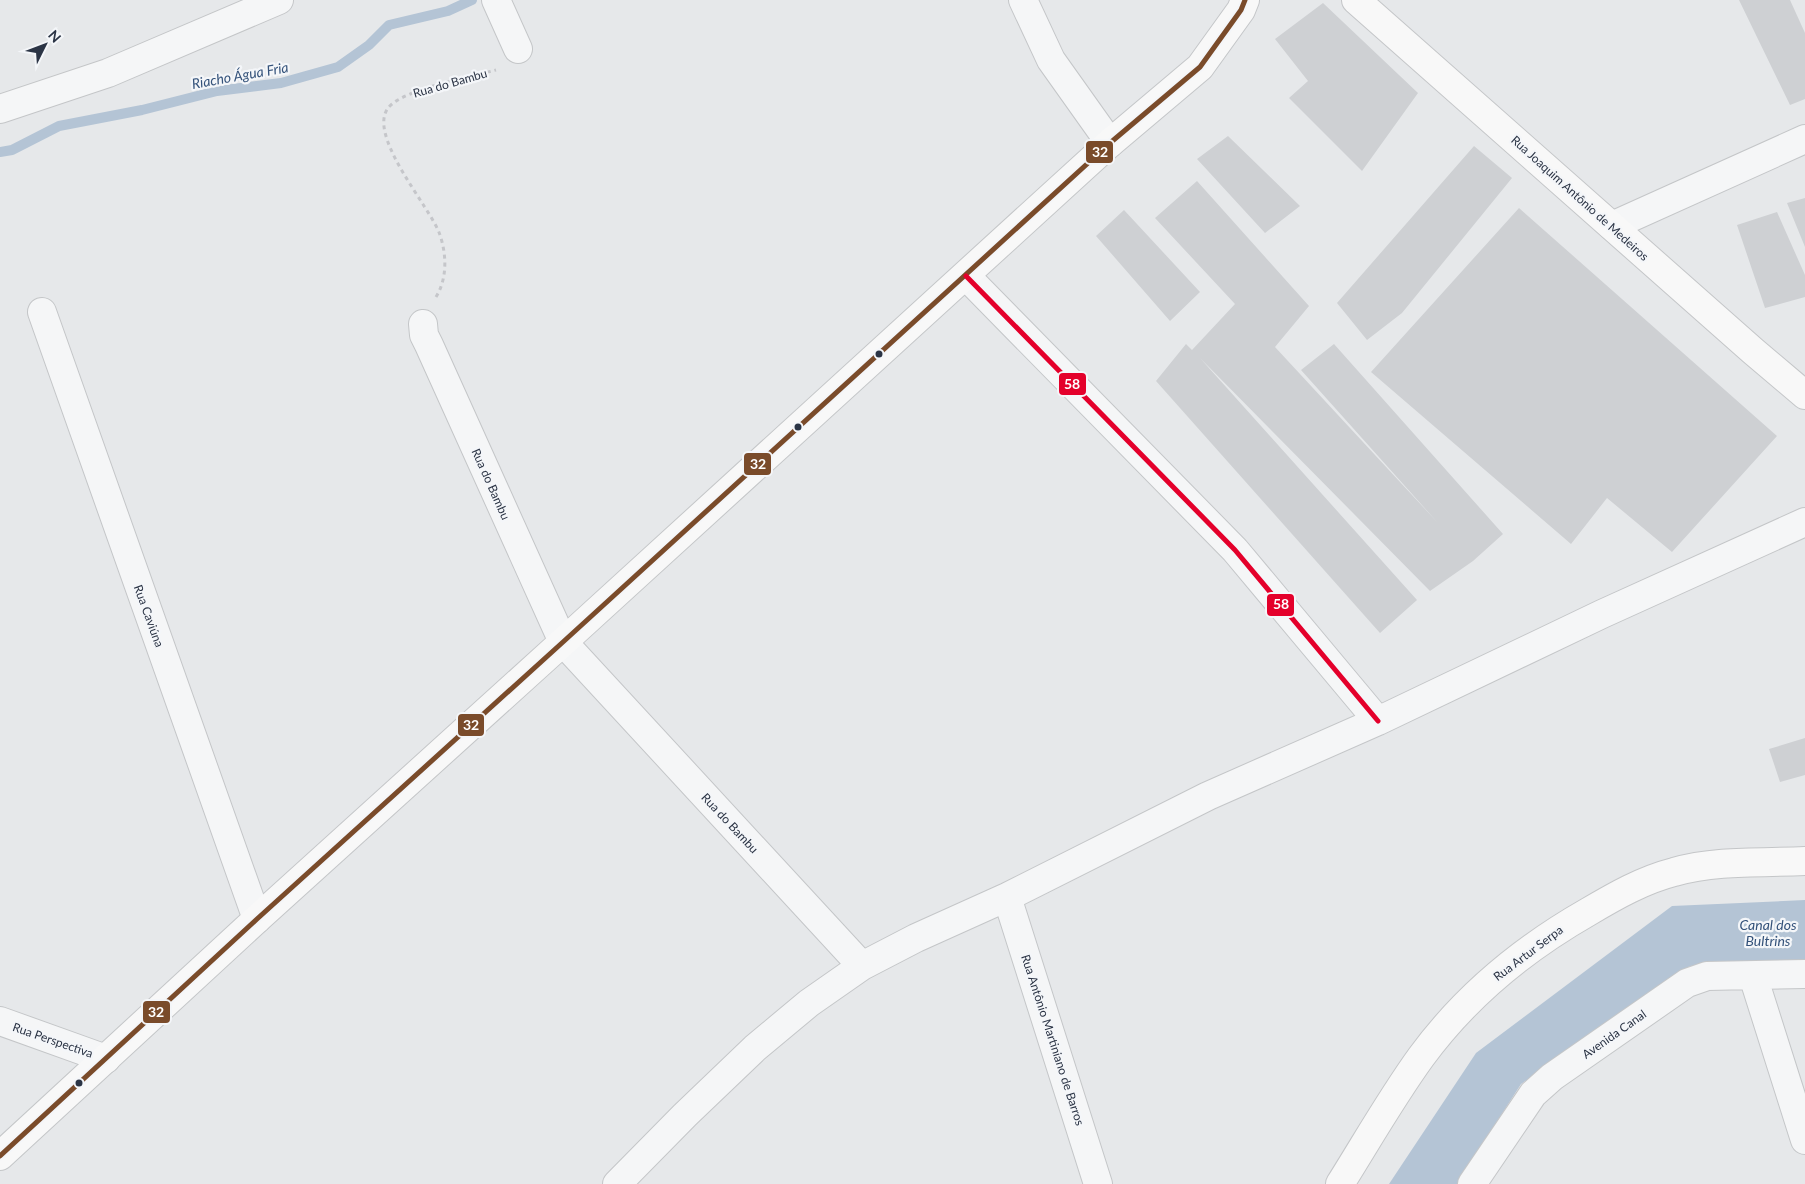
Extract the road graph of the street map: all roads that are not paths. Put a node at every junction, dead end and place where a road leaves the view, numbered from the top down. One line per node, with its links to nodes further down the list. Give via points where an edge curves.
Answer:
1 (279, 0): 7 (street, via 108,72)
2 (496, 0): 6 (street)
3 (1023, 0): 9 (street, via 1051,60)
4 (1245, 0): 9 (street, via 1200,67)
5 (1356, 0): 10 (street, Rua Joaquim Antônio de Medeiros)
6 (518, 49)
7 (0, 109)
8 (1805, 138): 10 (street)
9 (1110, 143): 11 (street)
10 (1612, 226): 14 (street, Rua Joaquim Antônio de Medeiros)
11 (966, 276): 16 (street); 17 (street, via 1235,550)
12 (42, 312): 20 (street, Rua Caviúna)
13 (423, 324): 16 (street, Rua do Bambu, via 424,335)
14 (1805, 395)
15 (1805, 522): 17 (street)
16 (563, 642): 20 (street); 21 (street, Rua do Bambu)
17 (1378, 721): 19 (street, via 1208,796)
18 (1805, 861): 30 (street, Rua Artur Serpa, via 1724,864 1674,871 1612,898 1568,923 1522,955 1483,988 1445,1027 1400,1087)
19 (1007, 897): 21 (street); 29 (street, Rua Antônio Martiniano de Barros)
20 (257, 919): 25 (street)
21 (862, 966): 28 (street, via 809,1003 755,1048)
22 (1805, 974): 23 (street, Avenida Canal)
23 (1753, 976): 26 (street); 31 (street, Avenida Canal, via 1707,976 1687,982 1552,1077 1533,1094)
24 (0, 1021): 25 (street, Rua Perspectiva)
25 (106, 1059): 27 (street)
26 (1805, 1140)
27 (0, 1156)
28 (617, 1184)
29 (1098, 1184)
30 (1340, 1184)
31 (1472, 1184)

